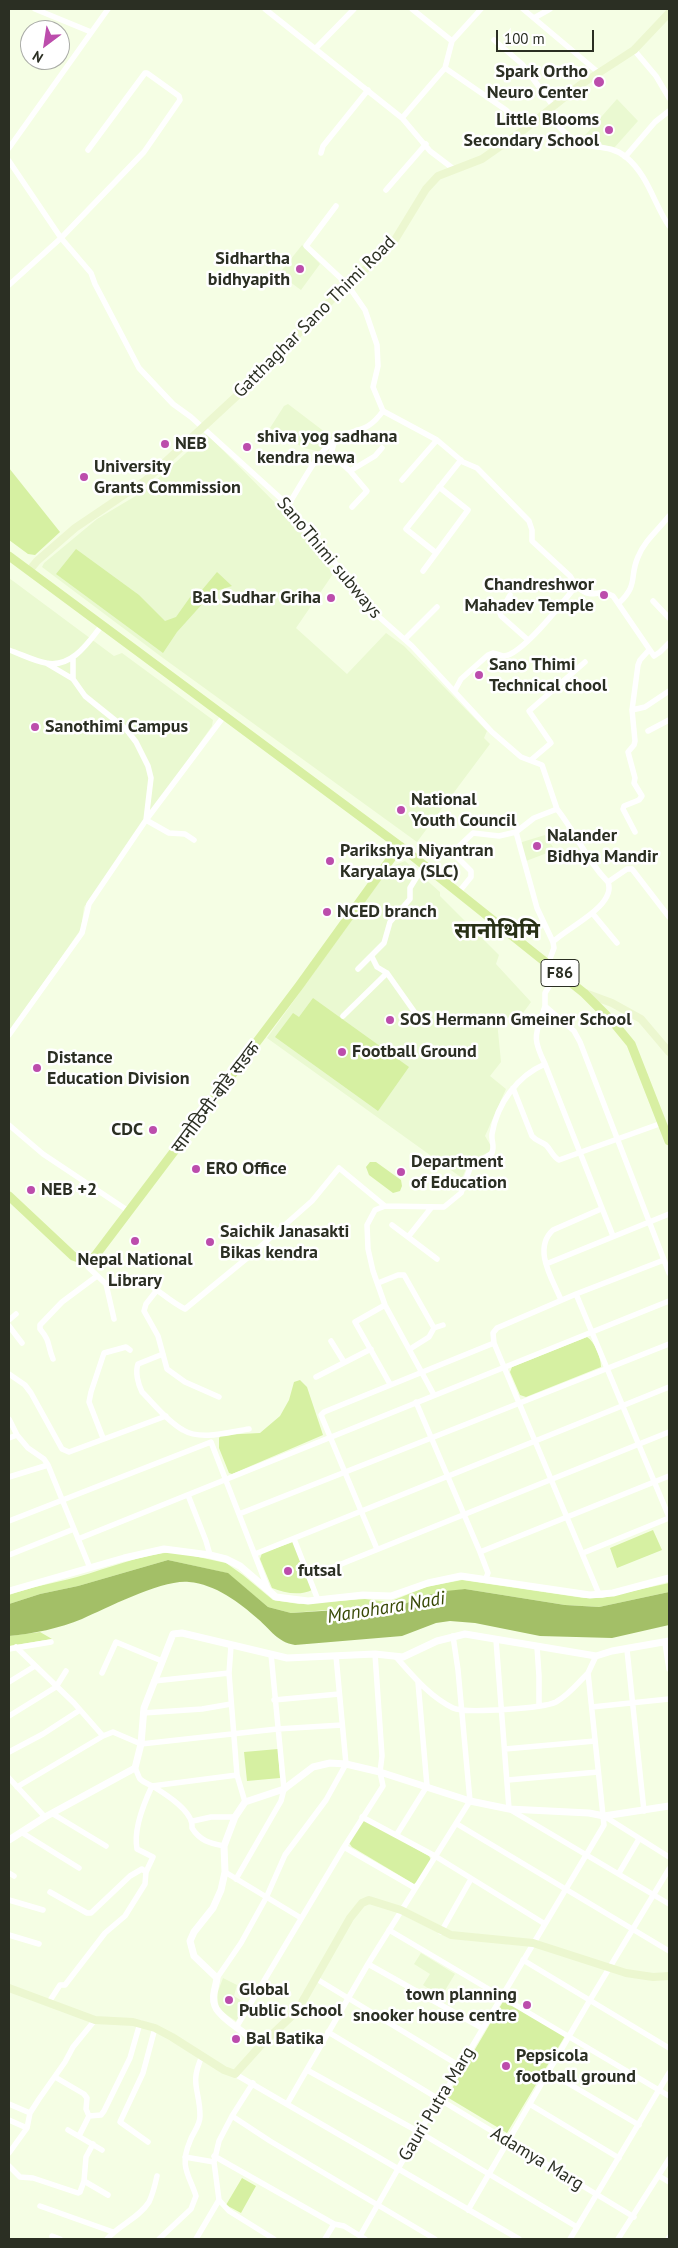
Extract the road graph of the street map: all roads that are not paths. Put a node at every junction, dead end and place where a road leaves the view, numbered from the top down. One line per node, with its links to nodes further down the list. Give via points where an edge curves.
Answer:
1 (35, 9): 11 (street)
2 (108, 9): 11 (street)
3 (266, 9): 14 (street)
4 (354, 9): 14 (street)
5 (412, 9): 13 (street)
6 (481, 9): 13 (street)
7 (524, 9): 10 (street)
8 (550, 9): 10 (street)
9 (669, 13): 15 (main road, Gatthaghar Sano Thimi Road)
10 (534, 18): 17 (street)
11 (91, 32): 26 (street)
12 (494, 40): 20 (street, via 522,64)
13 (452, 41): 16 (street)
14 (315, 49): 18 (street)
15 (634, 50): 17 (main road, Gatthaghar Sano Thimi Road); 19 (street)
16 (445, 68): 23 (street); 24 (street, via 506,110)
17 (598, 73): 20 (main road, Gatthaghar Sano Thimi Road)
18 (368, 90): 23 (street); 28 (street)
19 (669, 98)
20 (554, 107): 22 (main road, Gatthaghar Sano Thimi Road)
21 (669, 111): 29 (street)
22 (546, 113): 24 (main road, Gatthaghar Sano Thimi Road); 29 (street, via 578,143 607,148)
23 (402, 118): 25 (street)
24 (525, 129): 31 (main road, Gatthaghar Sano Thimi Road, via 482,159)
25 (426, 144): 31 (street); 32 (street)
26 (9, 148)
27 (88, 150): 35 (street, via 145,73 179,96 180,100 144,152)
28 (320, 154)
29 (625, 156): 34 (street, via 644,178)
30 (9, 161): 35 (street, SanoThimi subways)
31 (454, 170): 36 (main road, Gatthaghar Sano Thimi Road, via 432,182 393,243)
32 (386, 190)
33 (336, 206): 36 (street, via 306,246)
34 (668, 223)
35 (61, 238): 37 (street); 39 (street, SanoThimi subways, via 91,273 139,368 173,404)
36 (347, 284): 38 (street, via 365,310 377,345 378,366 373,386); 39 (main road, Gatthaghar Sano Thimi Road)
37 (9, 285)
38 (383, 411): 40 (street, via 375,423); 41 (street)
39 (202, 428): 47 (street, SanoThimi subways); 52 (main road, Gatthaghar Sano Thimi Road, via 146,480 76,528)
40 (336, 439): 44 (street, via 331,454); 47 (street, via 324,450)
41 (437, 440): 43 (street); 45 (street)
42 (382, 448): 44 (street)
43 (461, 460): 46 (street); 54 (street, via 482,472 528,521 532,541 570,576)
44 (350, 471): 48 (street, via 367,490)
45 (402, 480)
46 (439, 487): 50 (street, via 406,528); 50 (street, via 468,510)
47 (288, 505): 61 (street, SanoThimi subways, via 378,616)
48 (352, 507)
49 (669, 516): 57 (street, via 640,552 632,590)
50 (435, 552): 53 (street)
51 (9, 556): 52 (main road, F86)
52 (29, 571): 60 (main road, F86)
53 (422, 571)
54 (576, 586): 57 (street, via 588,594 609,593); 62 (street)
55 (510, 596): 62 (street, via 501,616)
56 (653, 601): 59 (street)
57 (619, 603): 65 (street)
58 (437, 607): 61 (street)
59 (669, 618)
60 (102, 625): 66 (street); 73 (main road, F86)
61 (405, 639): 70 (street, SanoThimi subways)
62 (528, 640): 70 (street, via 505,656 488,655 461,679)
63 (669, 643): 65 (street, via 657,655)
64 (9, 650): 68 (street)
65 (649, 650): 72 (street, via 638,665)
66 (73, 657): 68 (street, via 58,664); 69 (street)
67 (585, 662): 76 (street, via 529,711 551,743)
68 (46, 663): 69 (street)
69 (73, 679): 78 (street, via 85,696 126,729 143,754 151,778)
70 (454, 690): 76 (street, SanoThimi subways, via 492,732 513,751)
71 (669, 690): 72 (street, via 645,706)
72 (632, 710): 80 (street, via 635,741 628,756 634,784 642,796 622,809)
73 (224, 716): 78 (street); 82 (main road, F86)
74 (669, 720): 75 (street)
75 (648, 731)
76 (531, 760): 77 (street, SanoThimi subways, via 545,768)
77 (557, 809): 79 (street, via 534,818); 84 (street, via 592,864)
78 (146, 820): 81 (street, via 169,833 185,834); 99 (street, via 89,904 82,933)
79 (516, 832): 85 (street, via 499,836 472,833 456,846 456,856 471,871 471,877); 88 (street, via 537,908)
80 (635, 832)
81 (194, 840)
82 (400, 846): 83 (main road, F86); 112 (main road, सानोठिमी-बोडे सडक)
83 (424, 865): 85 (main road, F86); 90 (street, via 410,888 410,899 390,922 384,943)
84 (608, 882): 86 (street, via 609,892); 87 (street, via 632,869)
85 (458, 893): 91 (main road, F86)
86 (593, 914): 88 (street, via 568,928); 89 (street)
87 (669, 917)
88 (553, 942): 91 (street)
89 (617, 943)
90 (372, 957): 92 (street); 94 (street, via 377,968)
91 (548, 964): 93 (main road, F86)
92 (358, 969)
93 (558, 972): 95 (main road, F86); 96 (street, via 545,993)
94 (387, 973): 97 (street); 98 (street)
95 (584, 993): 100 (main road, via 612,1003 640,1019); 103 (main road, F86, via 631,1044)
96 (544, 1006): 101 (street, via 535,1044); 105 (street, via 574,1031)
97 (343, 1016)
98 (423, 1024)
99 (9, 1035)
100 (669, 1052)
101 (545, 1064): 102 (street); 107 (street)
102 (513, 1088): 107 (street, via 536,1141 546,1145 560,1160); 110 (street, via 494,1124 492,1153 470,1168 461,1193 452,1202 444,1207)
103 (662, 1123): 105 (street); 106 (main road, F86)
104 (9, 1125): 112 (street, via 43,1154)
105 (618, 1139): 107 (street); 114 (street)
106 (669, 1141)
107 (580, 1154): 111 (street)
108 (9, 1196): 120 (main road, via 73,1256)
109 (385, 1206): 110 (street); 124 (street, via 375,1210 367,1224 368,1249); 126 (street, via 339,1168 312,1200 188,1308)
110 (431, 1208): 117 (street)
111 (601, 1209): 116 (street); 121 (street, via 550,1232 544,1250)
112 (130, 1212): 120 (main road, सानोठिमी-बोडे सडक, via 95,1256)
113 (669, 1214): 114 (street)
114 (649, 1222): 116 (street); 119 (street)
115 (392, 1225): 117 (street)
116 (613, 1236): 121 (street)
117 (408, 1237): 118 (street)
118 (437, 1259)
119 (664, 1260): 122 (street); 127 (street)
120 (87, 1261): 123 (street)
121 (546, 1264): 128 (street)
122 (669, 1273)
123 (97, 1276): 125 (street); 146 (street, via 62,1302 40,1325)
124 (378, 1283): 130 (street); 136 (street, via 404,1275)
125 (106, 1284): 126 (street, via 130,1277 144,1280); 132 (street)
126 (157, 1290): 145 (street, via 144,1311 158,1336)
127 (576, 1294): 128 (street); 137 (street)
128 (561, 1300): 139 (street, via 497,1328 493,1332)
129 (669, 1301): 137 (street)
130 (385, 1305): 142 (street); 144 (street, via 355,1322)
131 (16, 1314): 133 (street)
132 (114, 1319)
133 (9, 1320)
134 (443, 1324): 136 (street)
135 (9, 1326): 140 (street)
136 (434, 1328): 142 (street, via 430,1337)
137 (591, 1332): 148 (street); 149 (street)
138 (331, 1341): 147 (street)
139 (494, 1343): 148 (street); 150 (street)
140 (22, 1344)
141 (669, 1344): 149 (street)
142 (410, 1349): 150 (street)
143 (130, 1350): 168 (street, via 126,1347 107,1351 100,1360 89,1402)
144 (371, 1350): 147 (street); 153 (street)
145 (163, 1354): 156 (street, via 171,1373); 160 (street, via 142,1361 136,1368 142,1392)
146 (53, 1359)
147 (344, 1362): 152 (street)
148 (504, 1368): 155 (street); 158 (street)
149 (607, 1369): 158 (street); 159 (street)
150 (421, 1373): 153 (street); 155 (street)
151 (9, 1374): 168 (street, via 26,1384 62,1449 69,1452)
152 (316, 1377)
153 (390, 1384): 166 (street, via 324,1412 321,1415)
154 (669, 1387): 159 (street)
155 (434, 1395): 157 (street)
156 (218, 1397)
157 (416, 1402): 166 (street); 169 (street)
158 (520, 1404): 169 (street); 170 (street)
159 (623, 1406): 170 (street); 172 (street)
160 (166, 1416): 165 (street, via 188,1432); 168 (street)
161 (9, 1419): 164 (street)
162 (249, 1429): 165 (street)
163 (669, 1432): 172 (street)
164 (17, 1435): 167 (street); 173 (street)
165 (208, 1435): 171 (street)
166 (329, 1437): 174 (street); 178 (street)
167 (9, 1438)
168 (103, 1438)
169 (431, 1438): 174 (street); 177 (street)
170 (534, 1441): 177 (street); 179 (street)
171 (211, 1442): 178 (street); 182 (street)
172 (638, 1445): 179 (street); 180 (street)
173 (48, 1465): 176 (street); 182 (street)
174 (344, 1473): 183 (street); 184 (street)
175 (669, 1476): 180 (street)
176 (9, 1477)
177 (448, 1477): 183 (street); 185 (street)
178 (226, 1480): 181 (street); 184 (street)
179 (550, 1480): 185 (street); 186 (street)
180 (654, 1482): 186 (street); 187 (street)
181 (188, 1495): 190 (street); 197 (street)
182 (63, 1501): 188 (street); 189 (street)
183 (360, 1511): 191 (street); 192 (street)
184 (239, 1514): 195 (street)
185 (464, 1514): 192 (street); 193 (street)
186 (567, 1517): 193 (street); 194 (street)
187 (669, 1518): 194 (street)
188 (9, 1521)
189 (74, 1529): 190 (street); 196 (street)
190 (78, 1539): 198 (street)
191 (294, 1539): 195 (street); 199 (street)
192 (376, 1549): 199 (street)
193 (480, 1552): 200 (street, via 488,1573)
194 (583, 1553): 204 (street)
195 (255, 1554): 203 (street)
196 (9, 1555)
197 (210, 1555): 198 (street, via 164,1549); 203 (street, via 240,1566)
198 (90, 1568): 202 (street)
199 (309, 1577): 205 (street)
200 (486, 1578): 204 (street, via 551,1590); 205 (street, via 444,1578 385,1597 363,1595)
201 (669, 1578): 204 (street)
202 (9, 1591)
203 (270, 1593): 205 (street, via 285,1599)
204 (599, 1594)
205 (318, 1600)
206 (453, 1636): 207 (street, via 465,1634); 219 (street); 240 (street)
207 (496, 1640): 212 (street); 238 (street)
208 (51, 1642): 211 (street)
209 (667, 1642): 214 (street); 222 (street)
210 (231, 1646): 215 (street); 220 (street, via 177,1633 170,1638); 225 (street)
211 (16, 1647): 213 (street); 221 (street)
212 (537, 1647): 218 (street); 236 (street)
213 (9, 1648)
214 (627, 1650): 218 (street); 235 (street)
215 (271, 1654): 217 (street, via 287,1658); 232 (street)
216 (375, 1654): 217 (street); 219 (street); 253 (street, via 382,1756)
217 (336, 1656): 231 (street)
218 (596, 1656): 226 (street)
219 (396, 1657): 229 (street)
220 (162, 1660): 224 (street, via 116,1642); 227 (street)
221 (35, 1666): 228 (street); 230 (street)
222 (669, 1669)
223 (66, 1671): 230 (street)
224 (102, 1673)
225 (229, 1673): 227 (street); 234 (street)
226 (588, 1673): 236 (street, via 564,1697); 237 (street)
227 (154, 1681): 241 (street)
228 (9, 1682)
229 (418, 1682): 240 (street); 259 (street)
230 (56, 1687): 239 (street); 242 (street)
231 (339, 1694): 232 (street); 243 (street)
232 (274, 1700): 244 (street)
233 (669, 1700): 235 (street)
234 (231, 1704): 241 (street); 245 (street)
235 (634, 1704): 237 (street); 266 (street)
236 (539, 1706): 238 (street)
237 (592, 1707): 247 (street)
238 (500, 1709): 240 (street); 249 (street)
239 (80, 1710): 246 (street); 250 (street)
240 (462, 1712): 262 (street)
241 (143, 1713): 248 (street)
242 (9, 1716)
243 (342, 1725): 244 (street); 251 (street)
244 (276, 1729): 245 (street); 261 (street)
245 (235, 1734): 248 (street); 255 (street)
246 (103, 1736): 248 (street, via 113,1732); 260 (street)
247 (595, 1741): 249 (street); 254 (street)
248 (141, 1744): 252 (street)
249 (505, 1749): 257 (street)
250 (9, 1752)
251 (346, 1764): 253 (street); 261 (street, via 313,1767); 295 (street, via 326,1800 285,1855)
252 (136, 1768): 258 (street, via 145,1784); 267 (street)
253 (380, 1772): 259 (street); 271 (street, via 383,1786)
254 (598, 1772): 257 (street); 268 (street)
255 (237, 1774): 258 (street); 263 (street)
256 (9, 1778): 260 (street)
257 (508, 1780): 265 (street)
258 (152, 1786): 272 (street, via 187,1811); 286 (street, via 136,1842 137,1849 153,1857)
259 (427, 1786): 262 (street); 275 (street)
260 (17, 1787): 269 (street)
261 (284, 1789): 263 (street); 289 (street, via 281,1801)
262 (470, 1801): 265 (street); 273 (street)
263 (245, 1802): 270 (street)
264 (668, 1807): 266 (street)
265 (509, 1809): 268 (street); 281 (street)
266 (644, 1811): 268 (street)
267 (53, 1814): 269 (street); 278 (street)
268 (604, 1816): 276 (street); 281 (street, Gauri Putra Marg, via 604,1824)
269 (45, 1817): 274 (street)
270 (235, 1817): 272 (street); 279 (street)
271 (362, 1817): 275 (street); 280 (street)
272 (193, 1821): 279 (street, via 192,1828 198,1837)
273 (457, 1824): 282 (street); 292 (street)
274 (21, 1832): 277 (street); 284 (street)
275 (397, 1834): 282 (street)
276 (639, 1839): 283 (street); 288 (street)
277 (9, 1840)
278 (106, 1846)
279 (224, 1846): 287 (street)
280 (344, 1847): 291 (street); 300 (street)
281 (586, 1854): 288 (street); 292 (street, Gauri Putra Marg)
282 (435, 1856): 290 (street); 291 (street)
283 (669, 1857)
284 (79, 1868)
285 (669, 1869): 294 (street)
286 (146, 1872): 293 (street, via 142,1869 130,1876 92,1913); 319 (street, via 145,1884 125,1916 106,1933 65,1985 60,1985)
287 (225, 1872): 289 (street); 313 (street, via 213,1908 190,1941 194,1956)
288 (619, 1874): 294 (street)
289 (236, 1879): 295 (street)
290 (471, 1879): 301 (street); 304 (street)
291 (415, 1888): 299 (street)
292 (566, 1888): 301 (street, Gauri Putra Marg); 302 (street)
293 (50, 1892)
294 (653, 1894): 297 (street); 302 (street)
295 (266, 1898): 300 (street); 313 (street)
296 (9, 1900): 298 (street)
297 (669, 1904)
298 (43, 1910)
299 (401, 1910): 303 (street); 304 (main road); 314 (main road, via 373,1900 362,1903)
300 (302, 1918): 322 (street)
301 (545, 1924): 306 (street, Gauri Putra Marg)
302 (632, 1929): 308 (street); 311 (street)
303 (389, 1930): 310 (street); 316 (street)
304 (441, 1932): 306 (main road, via 460,1937)
305 (9, 1935): 307 (street)
306 (533, 1943): 309 (street, Gauri Putra Marg); 311 (main road)
307 (39, 1944)
308 (669, 1951)
309 (523, 1960): 316 (street, Gauri Putra Marg); 318 (street)
310 (368, 1964): 317 (street); 324 (street)
311 (609, 1969): 312 (main road, via 652,1977); 318 (street)
312 (669, 1976)
313 (217, 1978): 322 (street, via 213,2000 215,2008)
314 (316, 1978): 317 (street); 327 (main road, via 297,2011)
315 (9, 1988): 319 (main road)
316 (502, 1997): 324 (street, Gauri Putra Marg); 326 (street)
317 (348, 1998): 325 (street); 330 (street)
318 (590, 2000): 326 (street); 328 (street)
319 (49, 2002): 320 (main road)
320 (95, 2020): 321 (main road); 335 (street)
321 (140, 2023): 323 (main road); 344 (street, via 130,2058 104,2111 96,2117)
322 (237, 2026): 327 (street)
323 (155, 2028): 329 (main road); 352 (street, via 143,2073 120,2122)
324 (482, 2028): 330 (street, Gauri Putra Marg)
325 (328, 2032): 331 (street); 339 (street, Adamya Marg)
326 (570, 2037): 332 (street); 337 (street)
327 (261, 2045): 334 (main road)
328 (669, 2048)
329 (202, 2056): 334 (main road); 357 (street, via 194,2082 199,2124)
330 (460, 2066): 339 (street, Gauri Putra Marg)
331 (306, 2070): 341 (street); 350 (street)
332 (550, 2072): 342 (street); 347 (street)
333 (669, 2073): 337 (street)
334 (235, 2074): 336 (street)
335 (55, 2077): 343 (street); 344 (street, via 84,2094)
336 (253, 2084): 341 (street); 345 (street)
337 (659, 2090): 338 (street); 347 (street)
338 (669, 2096)
339 (440, 2100): 350 (street, Gauri Putra Marg); 353 (street, Adamya Marg)
340 (9, 2104): 343 (street)
341 (287, 2104): 362 (street)
342 (531, 2105): 353 (street); 358 (street)
343 (30, 2114): 348 (street)
344 (89, 2116): 351 (street)
345 (232, 2116): 359 (street); 372 (street)
346 (9, 2120): 348 (street)
347 (639, 2125): 358 (street)
348 (27, 2128): 356 (street)
349 (68, 2130): 351 (street)
350 (419, 2132): 362 (street, Gauri Putra Marg); 363 (street)
351 (78, 2136): 354 (street)
352 (148, 2142)
353 (509, 2142): 363 (street); 368 (street, Adamya Marg)
354 (92, 2144): 355 (street); 366 (street, via 86,2157)
355 (102, 2150)
356 (9, 2153)
357 (185, 2157): 359 (street); 382 (street, via 185,2171 196,2196 194,2203)
358 (619, 2158): 368 (street)
359 (214, 2159): 370 (street); 375 (street)
360 (669, 2159): 365 (street)
361 (9, 2166): 366 (street, via 20,2177 75,2192 80,2192)
362 (399, 2168): 372 (street, Gauri Putra Marg); 373 (street)
363 (489, 2175): 373 (street); 376 (street)
364 (157, 2176): 377 (street, via 147,2204)
365 (659, 2176): 367 (street); 374 (street)
366 (84, 2182): 369 (street)
367 (669, 2182)
368 (597, 2194): 374 (street, Adamya Marg); 376 (street)
369 (108, 2195)
370 (219, 2200): 384 (street); 385 (street, via 229,2211)
371 (40, 2206): 377 (street)
372 (378, 2206): 379 (street, Gauri Putra Marg); 387 (street)
373 (468, 2210): 388 (street)
374 (634, 2217): 390 (street)
375 (334, 2224): 379 (street, via 344,2226); 386 (street)
376 (577, 2227): 389 (street)
377 (113, 2232): 381 (street)
378 (52, 2236): 380 (street)
379 (362, 2238)
380 (60, 2239)
381 (108, 2239)
382 (159, 2239)
383 (189, 2239): 384 (street)
384 (196, 2239)
385 (274, 2239)
386 (325, 2239)
387 (435, 2239)
388 (519, 2239)
389 (570, 2239)
390 (620, 2239)

